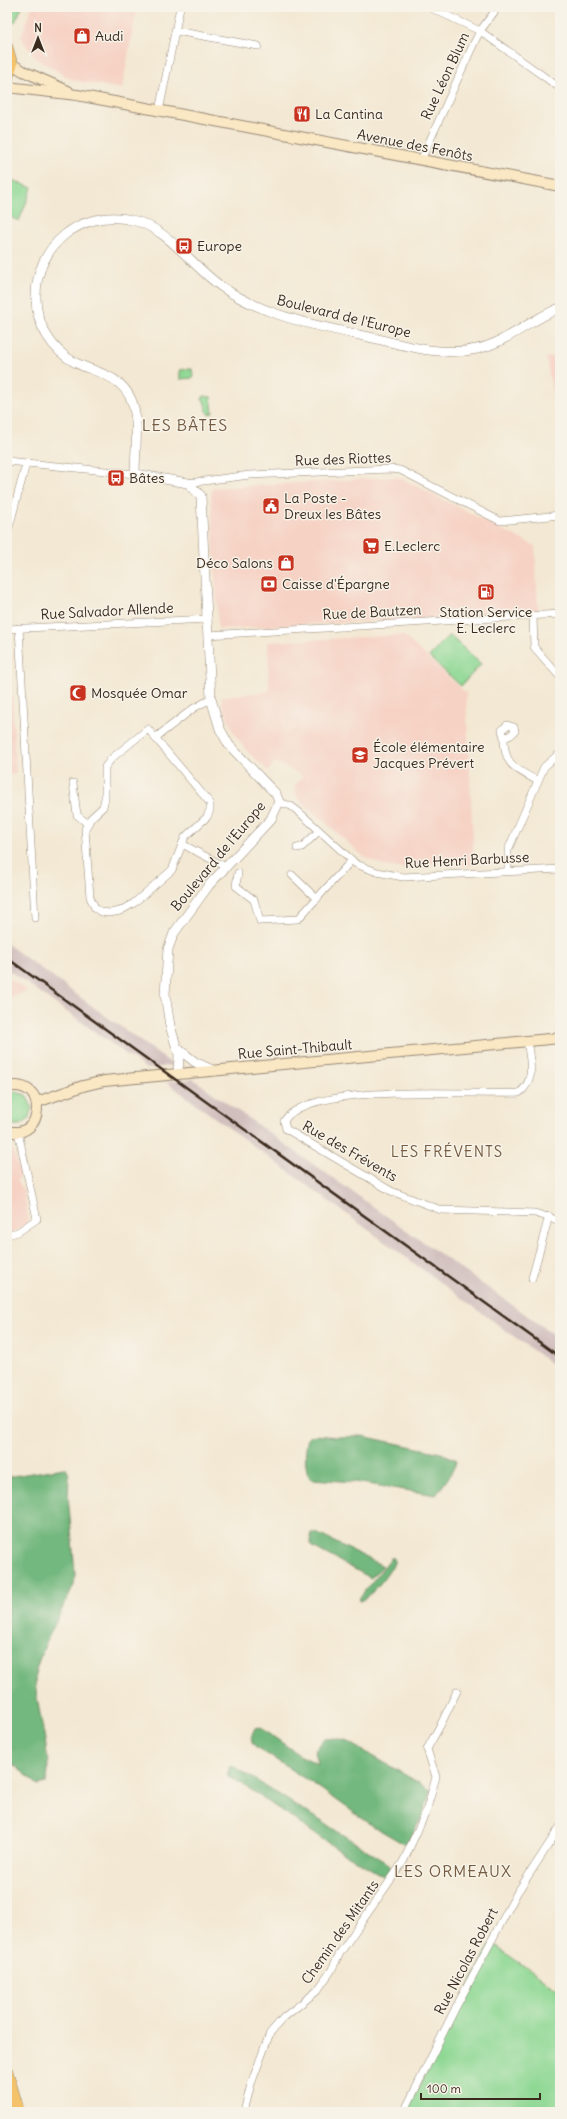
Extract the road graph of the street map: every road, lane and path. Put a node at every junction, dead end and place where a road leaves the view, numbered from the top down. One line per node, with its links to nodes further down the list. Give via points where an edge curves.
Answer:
1 (180, 7): 4 (street)
2 (429, 7): 5 (street)
3 (498, 7): 5 (street, Rue Léon Blum)
4 (176, 31): 6 (street); 13 (street)
5 (480, 31): 11 (street); 14 (street, Rue Léon Blum)
6 (258, 46)
7 (7, 47): 8 (main road)
8 (12, 64): 9 (main road); 12 (main road, Avenue des Fenôts)
9 (7, 79)
10 (7, 87): 12 (main road, Avenue des Fenôts)
11 (560, 88)
12 (77, 95): 13 (main road, Avenue des Fenôts)
13 (159, 111): 14 (main road, Avenue des Fenôts)
14 (421, 160): 15 (main road, Avenue des Fenôts)
15 (560, 186)
16 (560, 308): 19 (street, Boulevard de l'Europe, via 536,319 512,335 478,348 441,351 414,347 298,321 266,311 234,295 201,272 164,235 146,224 124,218 110,218 96,219 79,225 55,243 43,262 36,287 38,315 50,340 62,353 75,362 112,377 128,394 134,413)
17 (7, 461): 18 (street)
18 (26, 464): 19 (street); 22 (street)
19 (134, 474): 20 (street)
20 (188, 483): 21 (street, Rue des Riottes, via 250,475 390,469 400,470 500,521); 25 (street, Boulevard de l'Europe, via 201,496)
21 (560, 515)
22 (7, 535)
23 (560, 614): 24 (street, Rue de Bautzen)
24 (533, 616): 28 (street, Rue de Bautzen); 29 (street, via 534,647)
25 (208, 619): 26 (street, Rue Salvador Allende); 28 (street, Boulevard de l'Europe)
26 (19, 628): 27 (street, Rue Salvador Allende); 48 (street)
27 (7, 629)
28 (208, 635): 30 (street, Boulevard de l'Europe)
29 (560, 677)
30 (212, 699): 31 (street, via 194,708); 36 (street, Boulevard de l'Europe, via 220,729 229,745 270,788)
31 (155, 738): 37 (street, via 148,729 112,758 105,767 106,798 103,807); 39 (street, via 210,804 208,817 185,837)
32 (504, 738): 34 (street, via 504,747 512,768)
33 (560, 753): 34 (street, via 544,767)
34 (538, 781): 44 (street, via 508,850)
35 (73, 783): 37 (street, via 77,815)
36 (279, 802): 38 (street, Rue Henri Barbusse, via 291,806); 42 (street, Boulevard de l'Europe, via 271,819)
37 (88, 824): 39 (street, via 85,829 85,845 90,897 95,908 102,912 120,911 134,903 172,870)
38 (319, 831): 40 (street, via 302,847); 41 (street, Rue Henri Barbusse)
39 (182, 844): 42 (street)
40 (297, 848)
41 (352, 860): 44 (street, Rue Henri Barbusse, via 377,872 403,877); 47 (street)
42 (226, 867): 51 (street, Boulevard de l'Europe, via 187,913 174,933 168,949 165,994 170,1026)
43 (560, 869): 44 (street, Rue Henri Barbusse)
44 (508, 872)
45 (238, 873): 47 (street, via 236,886 254,900 260,921 298,919)
46 (292, 875): 47 (street)
47 (317, 899)
48 (35, 918)
49 (560, 1038): 50 (main road, Rue Saint-Thibault)
50 (527, 1041): 52 (main road, Rue Saint-Thibault); 59 (street, Rue des Frévents, via 530,1079 519,1094 414,1092 353,1096 323,1100 300,1108 288,1114 284,1120 286,1129 391,1191 441,1210 535,1212)
51 (178, 1051): 52 (street, via 194,1062); 53 (street, Boulevard de l'Europe); 54 (street, Boulevard de l'Europe)
52 (215, 1071): 53 (main road, Rue Saint-Thibault)
53 (196, 1072): 54 (main road, Rue Saint-Thibault)
54 (178, 1074): 56 (main road, Rue Saint-Thibault, via 96,1082)
55 (7, 1087): 56 (main road, via 23,1087)
56 (37, 1102): 58 (main road, via 37,1115 34,1121)
57 (7, 1131): 58 (main road)
58 (18, 1132): 61 (street, via 37,1219 18,1232)
59 (549, 1216): 60 (street, Rue des Frévents); 62 (street)
60 (560, 1221)
61 (7, 1235)
62 (532, 1278)
63 (457, 1691): 69 (street, Chemin des Mitants, via 427,1749 436,1777 426,1812 404,1862 317,1990 282,2018 270,2033 251,2084)
64 (560, 1827): 70 (street, Rue Nicolas Robert, via 517,1893)
65 (7, 2071): 68 (main road)
66 (7, 2104): 67 (main road)
67 (10, 2112)
68 (20, 2112)
69 (244, 2112)
70 (404, 2112)

